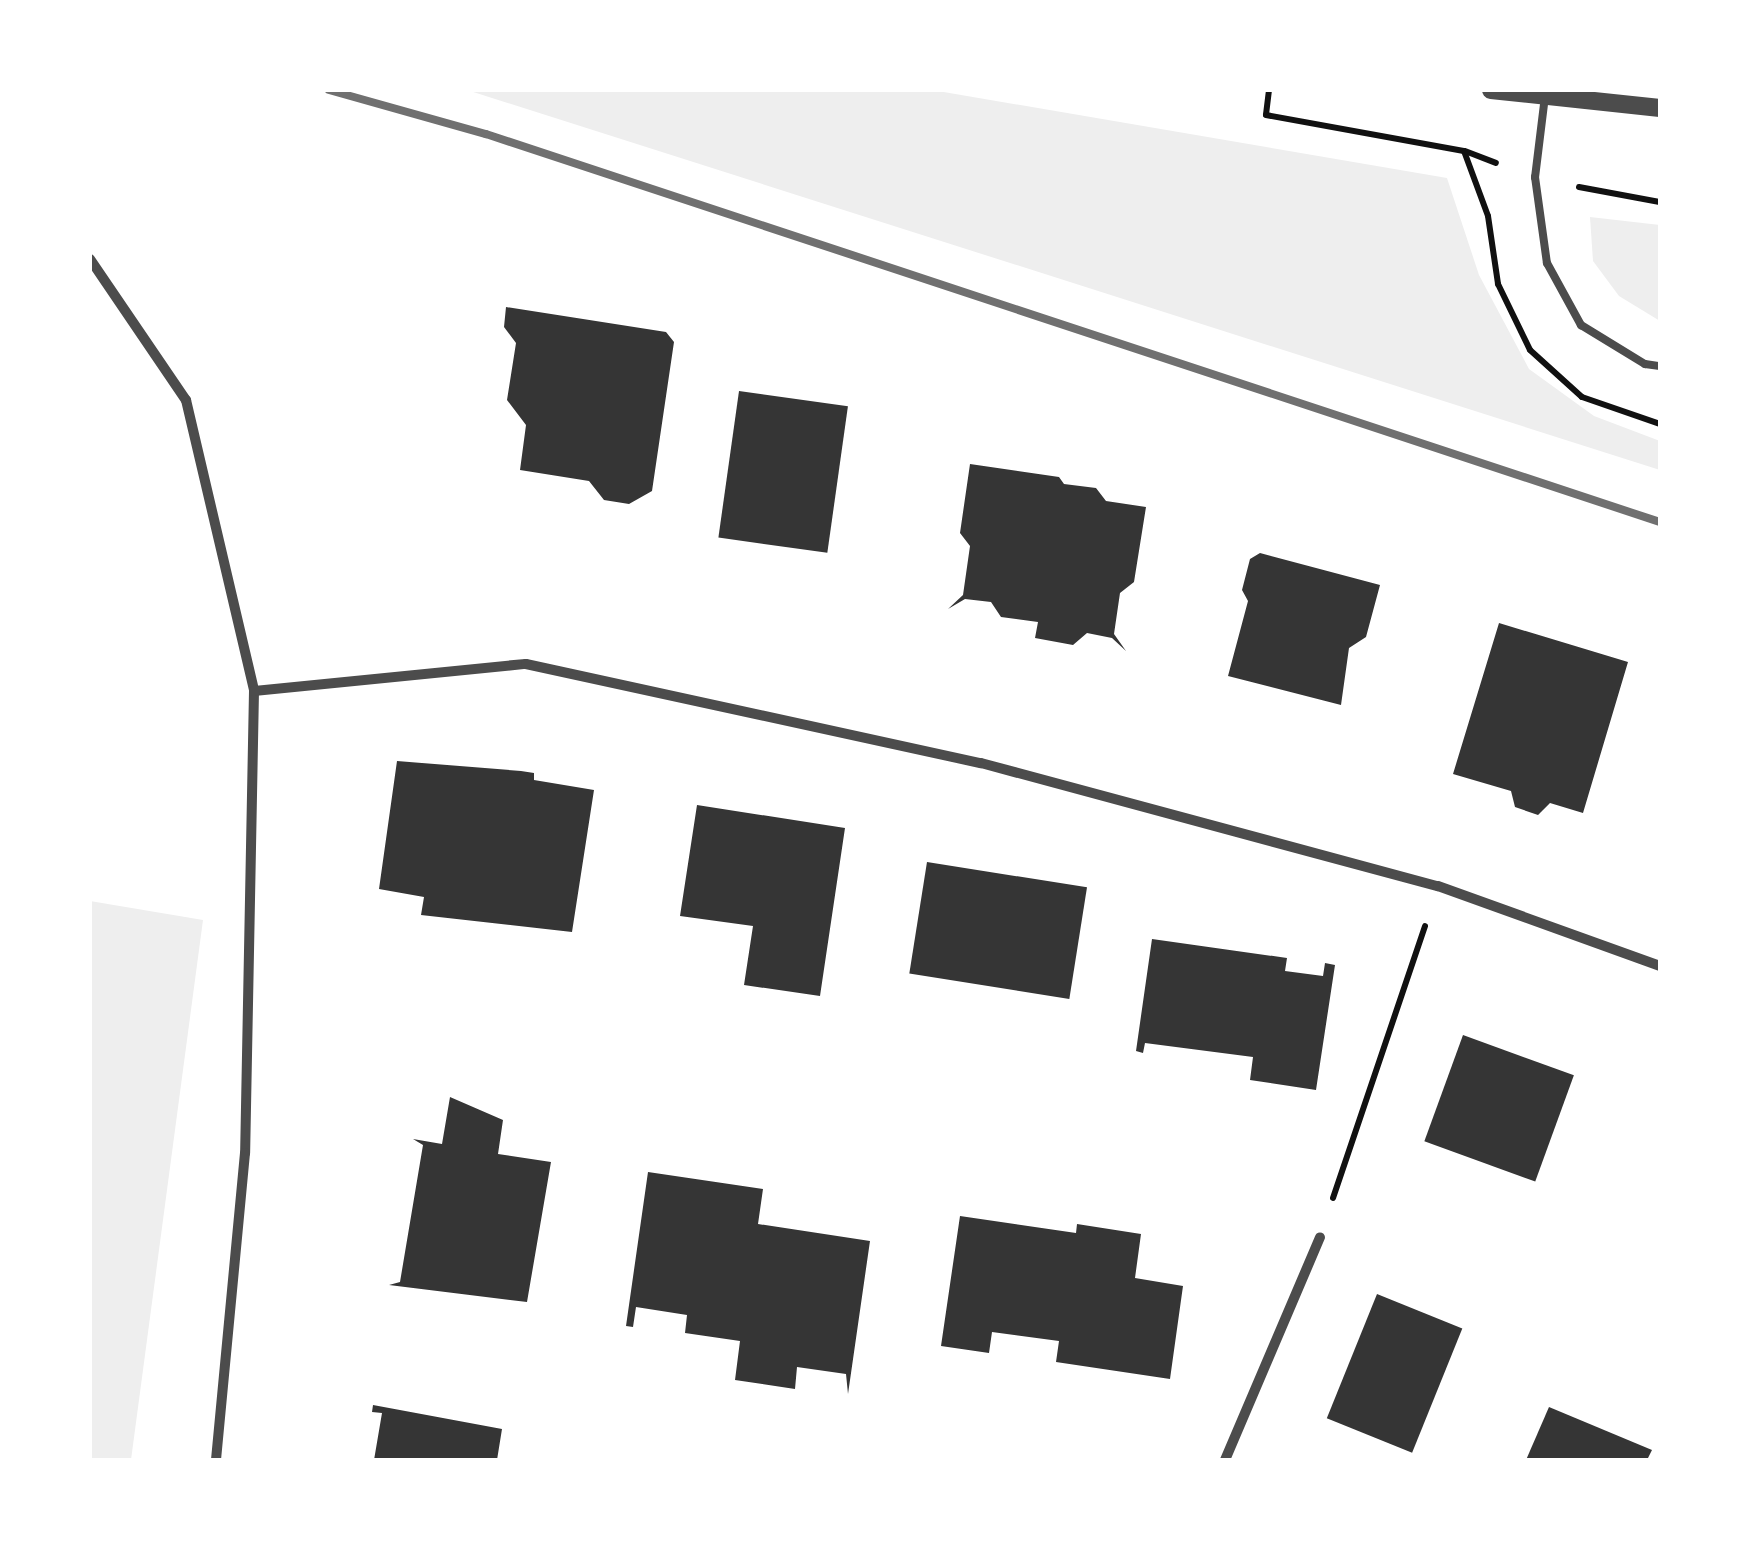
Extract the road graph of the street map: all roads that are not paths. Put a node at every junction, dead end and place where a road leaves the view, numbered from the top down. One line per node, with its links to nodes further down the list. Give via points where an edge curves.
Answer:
1 (1491, 90): 2 (street)
2 (1545, 96): 3 (street); 5 (lane, via 1534,177 1547,263 1581,325 1645,364)
3 (1660, 108)
4 (90, 259): 6 (street, via 186,400)
5 (1660, 366)
6 (254, 691): 7 (street, via 526,664 980,763 1438,886); 9 (street, via 244,1153)
7 (1660, 966)
8 (1320, 1238): 10 (street)
9 (216, 1460)
10 (1224, 1460)

